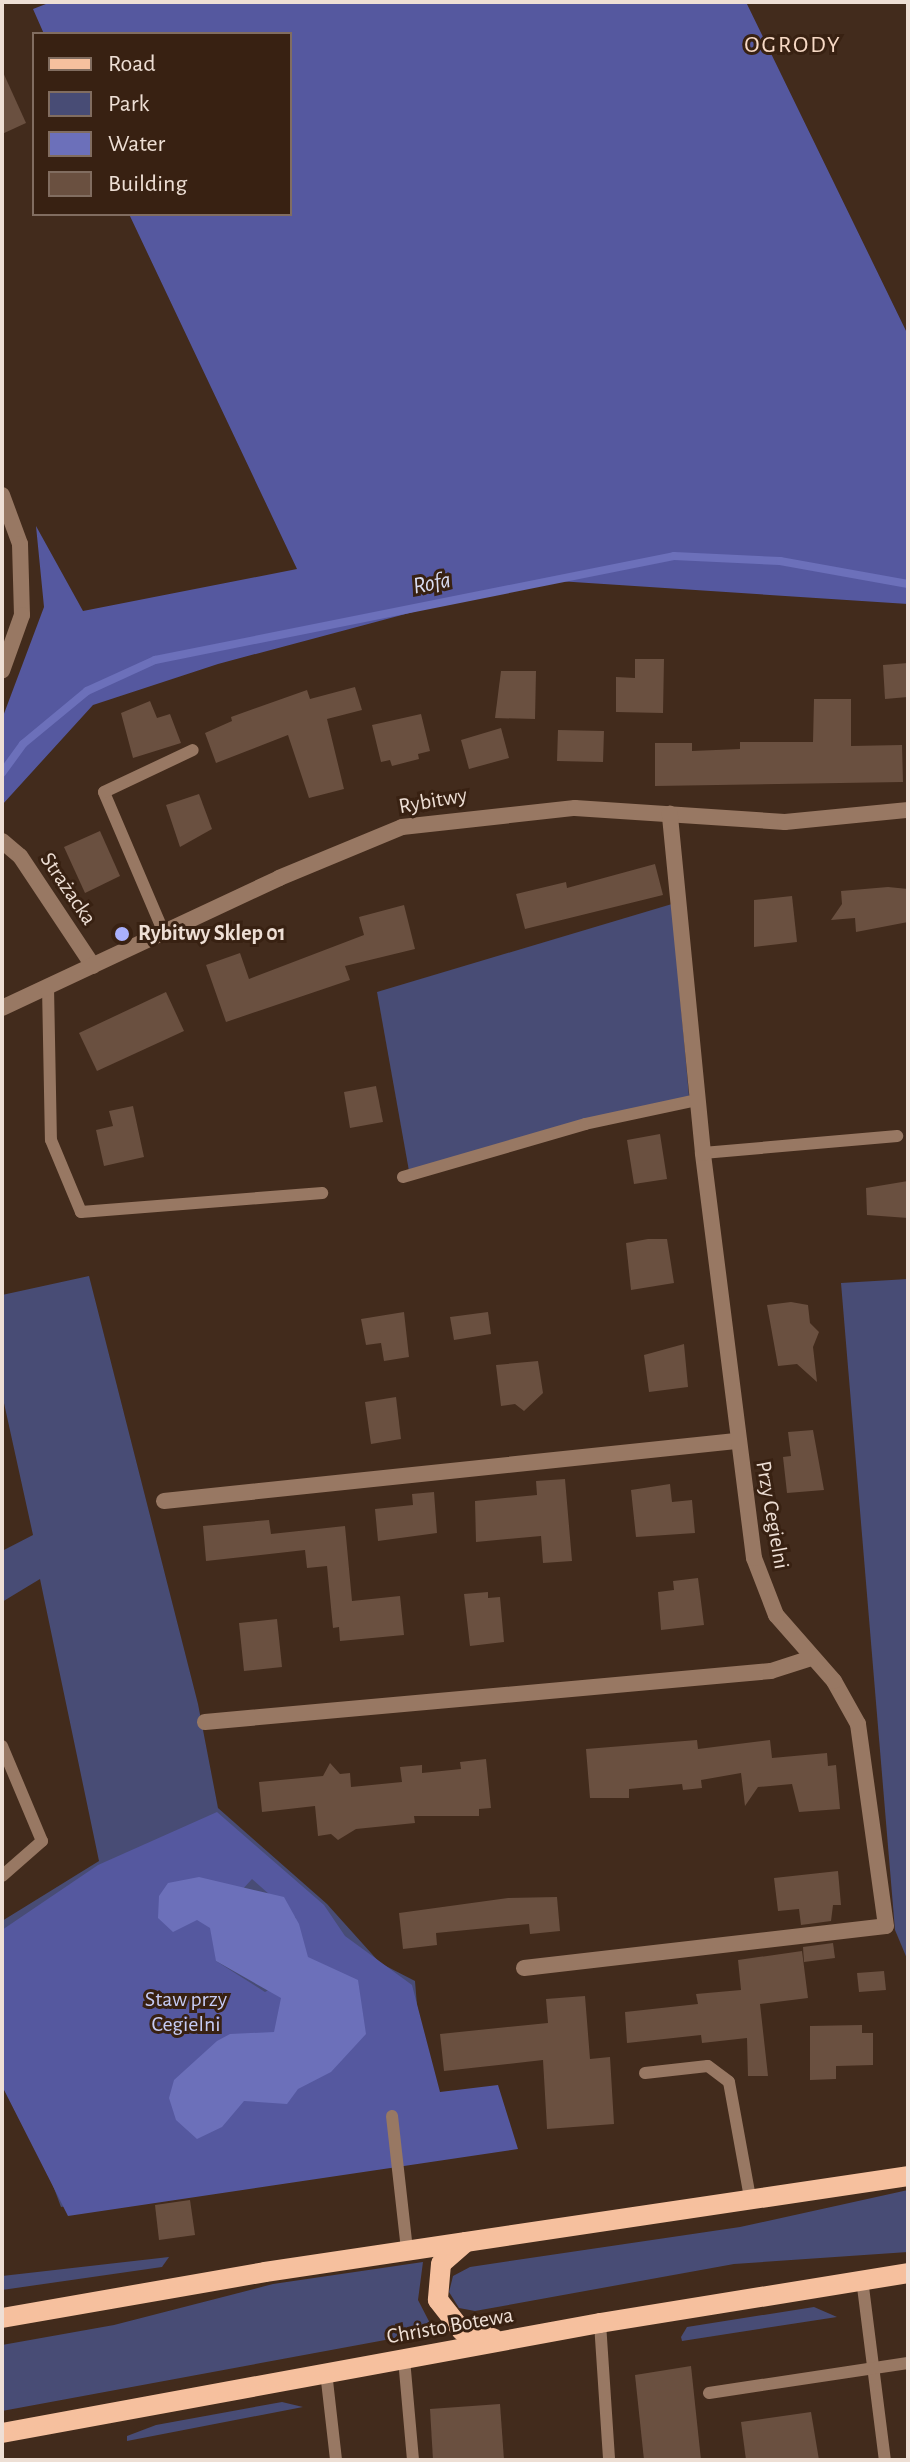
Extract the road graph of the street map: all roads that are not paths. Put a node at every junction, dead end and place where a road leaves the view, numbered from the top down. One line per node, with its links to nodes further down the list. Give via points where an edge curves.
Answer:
1 (2, 495): 2 (street, via 20,544 22,615)
2 (2, 671)
3 (193, 750): 7 (lane, via 104,792)
4 (908, 810): 5 (street, Rybitwy, via 785,822)
5 (670, 814): 7 (street, Rybitwy, via 575,808 402,827); 11 (street, Przy Cegielni)
6 (2, 841): 8 (street, Strażacka, via 20,856)
7 (164, 933): 8 (street, Rybitwy)
8 (93, 966): 9 (street, Rybitwy)
9 (48, 987): 10 (street, Rybitwy); 15 (lane, via 51,1140 81,1212)
10 (2, 1008)
11 (697, 1100): 13 (street, Przy Cegielni); 14 (lane, via 585,1124)
12 (897, 1136): 13 (lane)
13 (703, 1153): 16 (street, Przy Cegielni)
14 (403, 1177)
15 (322, 1193)
16 (736, 1441): 17 (street); 18 (street, Przy Cegielni, via 760,1580 776,1615)
17 (164, 1501)
18 (811, 1658): 19 (street, via 771,1671); 22 (street, Przy Cegielni, via 845,1697 858,1724 886,1926)
19 (205, 1722)
20 (2, 1746): 21 (lane, via 42,1841)
21 (2, 1876)
22 (524, 1968)
23 (645, 2073): 26 (lane, via 708,2066 729,2082)
24 (392, 2116): 28 (lane)
25 (908, 2176): 26 (main road)
26 (750, 2198): 27 (main road)
27 (479, 2239): 28 (main road); 33 (main road, via 455,2247 441,2264 436,2286 440,2308 470,2334)
28 (407, 2250): 31 (main road)
29 (908, 2273): 30 (main road, Christo Botewa)
30 (862, 2279): 32 (main road, Christo Botewa); 36 (lane)
31 (2, 2318)
32 (600, 2323): 33 (main road, Christo Botewa); 42 (lane)
33 (517, 2338): 34 (main road, Christo Botewa)
34 (404, 2359): 37 (main road, Christo Botewa); 41 (lane)
35 (908, 2363): 36 (lane)
36 (873, 2369): 38 (lane); 43 (lane)
37 (326, 2372): 39 (main road, Christo Botewa); 40 (lane)
38 (709, 2393)
39 (2, 2433)
40 (336, 2460)
41 (413, 2460)
42 (609, 2460)
43 (885, 2460)

